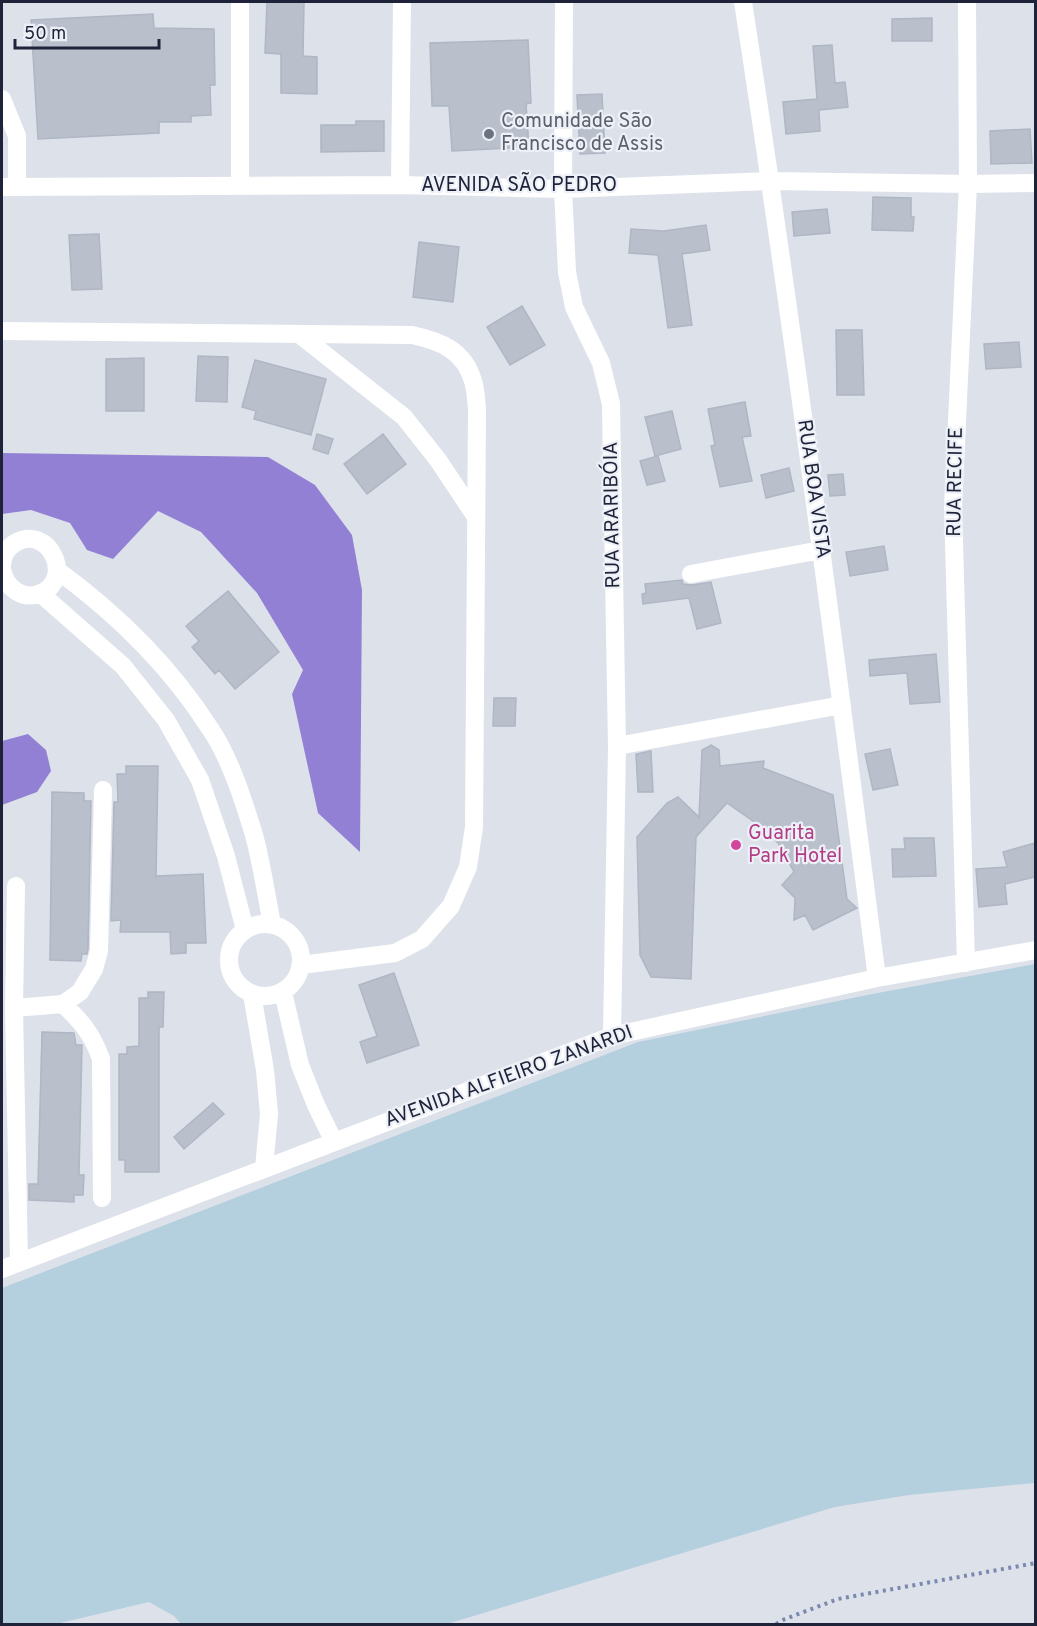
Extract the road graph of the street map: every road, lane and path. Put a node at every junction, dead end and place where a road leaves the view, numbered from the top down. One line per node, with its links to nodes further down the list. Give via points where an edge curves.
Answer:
1 (240, 2): 11 (street)
2 (402, 2): 10 (street)
3 (564, 2): 13 (street, RUA ARARIBÓIA)
4 (743, 2): 7 (street, RUA BOA VISTA)
5 (967, 2): 9 (street, RUA RECIFE)
6 (2, 99): 12 (street, via 17,136)
7 (771, 181): 9 (street, AVENIDA SÃO PEDRO); 13 (street, AVENIDA SÃO PEDRO); 17 (street, RUA BOA VISTA)
8 (1035, 183): 9 (street, AVENIDA SÃO PEDRO)
9 (968, 184): 29 (street, RUA RECIFE, via 953,508)
10 (400, 185): 11 (street, AVENIDA SÃO PEDRO); 13 (street, AVENIDA SÃO PEDRO)
11 (240, 186): 12 (street, AVENIDA SÃO PEDRO)
12 (9, 187)
13 (563, 189): 23 (street, RUA ARARIBÓIA, via 567,272 574,307 601,363 611,404)
14 (2, 331): 15 (street)
15 (298, 334): 16 (street, via 404,417); 16 (street, via 412,335 438,340 459,355 473,380 477,410)
16 (476, 517): 30 (street, via 474,827 468,867 451,906 422,939 395,952)
17 (821, 550): 20 (street); 22 (street, RUA BOA VISTA)
18 (3, 569): 19 (street, via 20,540 30,539 47,545 57,560); 21 (street, via 23,595)
19 (57, 570): 21 (street, via 52,584); 26 (street, via 136,635 212,731 236,781 254,837)
20 (691, 573)
21 (40, 593): 27 (street, via 123,666 166,720 200,780 226,856)
22 (842, 705): 23 (street); 31 (street, RUA BOA VISTA)
23 (617, 746): 36 (street, RUA ARARIBÓIA)
24 (104, 790): 34 (street, via 99,951 94,969 80,992)
25 (16, 886): 35 (street)
26 (272, 924): 27 (street); 30 (street, via 291,935 301,954)
27 (245, 930): 33 (street, via 231,947 230,970 234,980)
28 (1035, 950): 29 (street, AVENIDA ALFIEIRO ZANARDI)
29 (966, 963): 31 (street, AVENIDA ALFIEIRO ZANARDI)
30 (301, 964): 32 (street, via 292,985)
31 (877, 978): 36 (street, AVENIDA ALFIEIRO ZANARDI)
32 (283, 992): 33 (street, via 273,996); 37 (street, via 300,1065)
33 (252, 994): 38 (street, via 269,1114)
34 (63, 1004): 35 (street); 39 (street, via 82,1022 101,1059)
35 (14, 1008): 40 (street)
36 (612, 1036): 37 (street, AVENIDA ALFIEIRO ZANARDI)
37 (334, 1142): 38 (street, AVENIDA ALFIEIRO ZANARDI)
38 (264, 1168): 40 (street, AVENIDA ALFIEIRO ZANARDI)
39 (102, 1198)
40 (19, 1262): 41 (street, AVENIDA ALFIEIRO ZANARDI)
41 (2, 1269)
42 (1035, 1563): 43 (path, via 838,1599)
43 (776, 1624)

